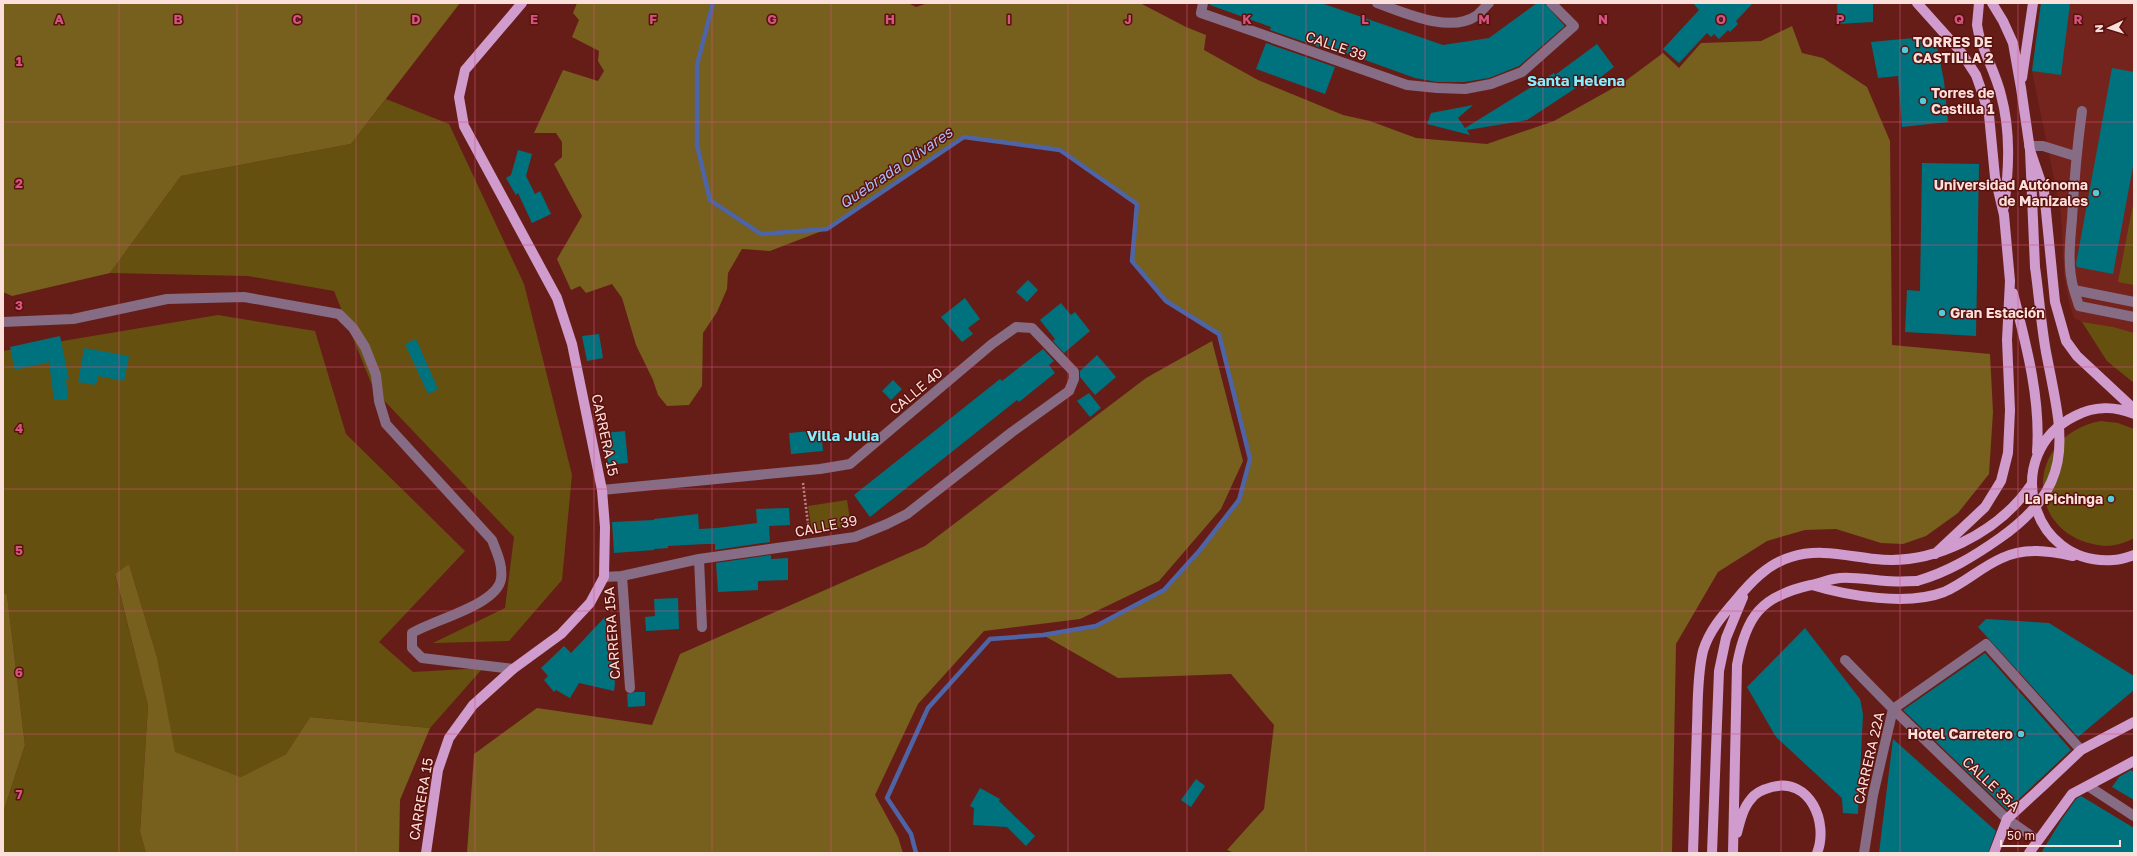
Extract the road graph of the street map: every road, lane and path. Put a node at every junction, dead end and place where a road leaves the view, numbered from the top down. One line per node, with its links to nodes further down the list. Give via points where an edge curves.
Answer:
1 (522, 3): 26 (main road, CARRERA 15, via 465,70 459,97 464,126 557,298 572,344)
2 (1204, 3): 5 (street, CALLE 39, via 1201,13 1407,85 1465,89 1491,84 1522,72 1574,26)
3 (1377, 3): 4 (street, via 1424,20 1448,23 1462,22 1475,16)
4 (1489, 3)
5 (1551, 3)
6 (1917, 3): 14 (main road, via 1961,52 1976,75 1989,116 1995,177)
7 (1979, 3): 14 (main road, via 1979,35 2001,93 2007,127 2009,171)
8 (1992, 3): 10 (main road, via 2013,43)
9 (2033, 3): 10 (main road)
10 (2021, 88): 12 (main road)
11 (2082, 111): 13 (street)
12 (2029, 148): 13 (street, via 2043,146); 21 (main road, via 2044,191 2055,302 2066,341 2076,356); 37 (main road, bridge, via 2035,267 2060,445 2053,478 2033,510 2009,532 1959,565 1917,581 1842,578 1827,579)
13 (2075, 156): 16 (street, via 2070,236 2070,278)
14 (2004, 215): 15 (main road)
15 (2010, 281): 23 (main road, via 2033,388); 28 (main road, via 2007,340 2010,433 2001,481 1985,507)
16 (2074, 290): 17 (street); 18 (street, via 2079,306)
17 (2134, 302)
18 (2134, 318)
19 (3, 322): 40 (street, via 73,319 167,299 244,297 339,314 353,328 365,347 376,375 379,401 386,424 492,540 501,563 501,580 494,593 477,604 425,625 412,633 412,648 422,658)
20 (1074, 379): 24 (street, CALLE 40, via 1074,372 1032,328 1016,327 992,344 850,464); 27 (street, CALLE 39, via 1069,391 907,514 855,537)
21 (2134, 409)
22 (2134, 414): 23 (main road, via 2125,410 2104,408 2083,412 2064,421 2048,436)
23 (2037, 454): 25 (main road, via 2032,469)
24 (802, 471): 26 (street, CALLE 40); 27 (path)
25 (2031, 486): 28 (main road, via 2011,509 1984,529 1960,544); 30 (main road, via 2035,510 2048,532 2066,548)
26 (602, 490): 35 (main road, CARRERA 15, via 605,527)
27 (810, 544): 31 (street, CALLE 39)
28 (1935, 554): 36 (main road, via 1917,559 1892,561 1824,553 1808,554 1790,557 1772,566)
29 (2134, 555): 33 (main road)
30 (2089, 558): 33 (main road); 37 (main road, via 2043,550 2014,554 2001,558 1943,592 1925,596 1882,597 1830,591)
31 (699, 559): 34 (street, CALLE 39); 38 (street)
32 (2134, 559): 33 (main road)
33 (2114, 560)
34 (622, 576): 35 (street, CALLE 39); 41 (street, CARRERA 15A)
35 (604, 577): 40 (main road, CARRERA 15, via 590,603 561,634)
36 (1749, 584): 52 (main road, via 1720,617 1710,633 1701,661); 53 (main road, via 1726,638 1718,691)
37 (1812, 585): 50 (main road, via 1787,590 1765,604 1749,624 1742,643 1735,691)
38 (702, 627)
39 (1845, 660): 42 (street, CALLE 35A)
40 (513, 669): 51 (main road, CARRERA 15, via 473,705 449,738 438,770)
41 (630, 688)
42 (1893, 709): 44 (street, CARRERA 22A, via 1986,644); 48 (street, CALLE 35A); 56 (street, CARRERA 22A, via 1873,795)
43 (2134, 722): 44 (main road)
44 (2081, 750): 48 (main road)
45 (2134, 761): 46 (main road)
46 (2088, 786): 47 (street); 49 (main road, via 2072,794)
47 (2134, 816)
48 (2007, 820): 49 (street, CALLE 35A); 57 (main road)
49 (2037, 840): 58 (main road)
50 (1733, 842): 54 (main road); 55 (main road, via 1744,810 1758,792 1767,788 1790,786 1799,789 1814,804 1820,830)
51 (426, 853)
52 (1693, 853)
53 (1712, 853)
54 (1733, 853)
55 (1817, 853)
56 (1864, 853)
57 (1994, 853)
58 (2029, 853)

